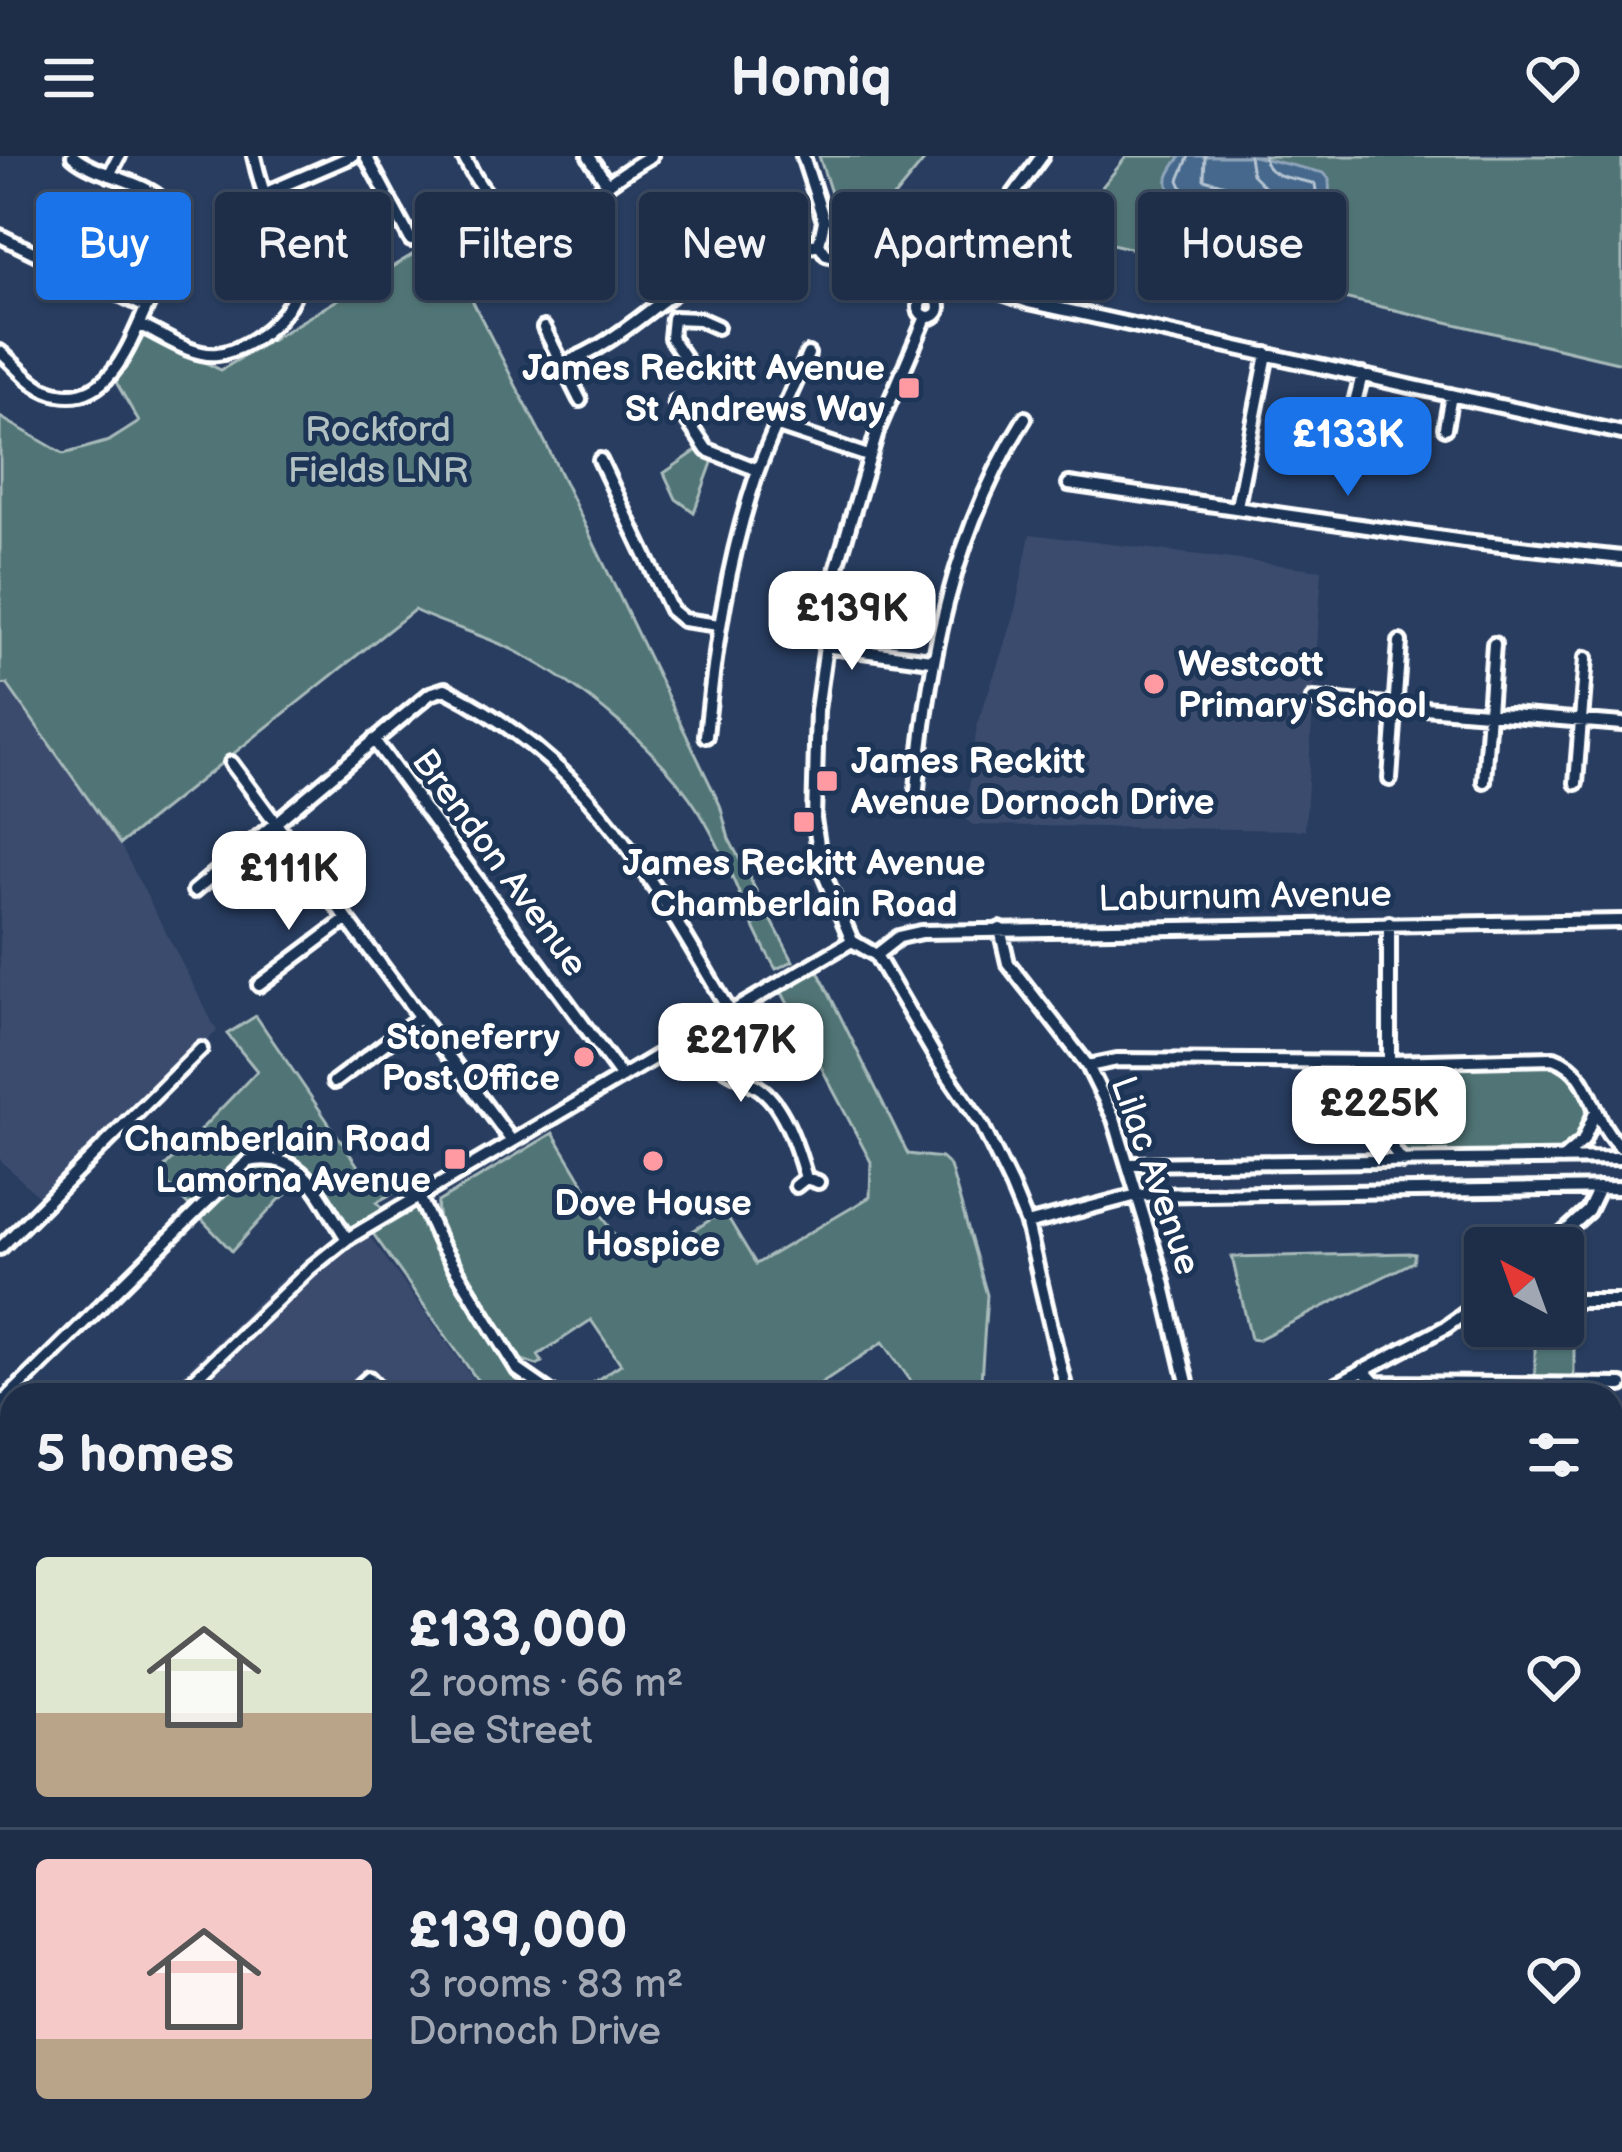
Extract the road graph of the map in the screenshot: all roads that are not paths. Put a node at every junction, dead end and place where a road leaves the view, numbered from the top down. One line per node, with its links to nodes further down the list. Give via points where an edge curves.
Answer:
1 (73, 156): 11 (street)
2 (119, 156): 11 (street)
3 (254, 156): 13 (street)
4 (352, 156): 14 (street)
5 (366, 156): 17 (street)
6 (463, 156): 12 (street, via 492,204 528,224 558,219)
7 (590, 156): 12 (street)
8 (651, 156): 12 (street)
9 (803, 156): 18 (street, via 822,209)
10 (1042, 156): 15 (street)
11 (110, 175): 24 (street, via 163,201 173,221 165,271)
12 (607, 184)
13 (265, 192)
14 (271, 192)
15 (1015, 192)
16 (0, 236): 24 (street, via 41,247 61,269)
17 (411, 240)
18 (819, 244): 22 (street, via 739,258); 23 (street, via 826,254 889,270)
19 (294, 300): 26 (street, via 262,331 216,355)
20 (934, 300): 23 (street)
21 (1022, 300): 31 (street)
22 (662, 302): 25 (street); 33 (street, via 607,345)
23 (932, 302): 43 (street, via 935,315 926,317)
24 (146, 307): 26 (street)
25 (679, 318): 27 (street); 32 (street, via 669,332 684,357)
26 (140, 325): 29 (street, via 116,369 72,395 40,388)
27 (716, 327)
28 (544, 328): 33 (street)
29 (0, 352)
30 (808, 354): 40 (street)
31 (1267, 354): 34 (street); 47 (street)
32 (678, 362)
33 (564, 363): 36 (street)
34 (1362, 375): 35 (street); 38 (street)
35 (1451, 395): 41 (street); 42 (street)
36 (580, 400)
37 (681, 405): 45 (street, via 706,450)
38 (1352, 414)
39 (1025, 418): 54 (street, via 975,510)
40 (778, 426): 43 (street); 45 (street)
41 (1444, 428)
42 (1622, 434)
43 (868, 456): 52 (street, via 836,567)
44 (600, 460): 49 (street, via 671,610)
45 (758, 470): 49 (street)
46 (1069, 484): 47 (street)
47 (1237, 506): 48 (street)
48 (1622, 558)
49 (719, 625): 60 (street)
50 (1400, 642): 56 (street)
51 (1494, 644): 57 (street)
52 (824, 646): 54 (street); 73 (street, via 814,819 822,869)
53 (1586, 658): 58 (street)
54 (931, 660): 66 (street)
55 (1313, 699): 56 (street)
56 (1396, 706): 57 (street); 63 (street)
57 (1487, 714): 58 (street); 64 (street)
58 (1580, 721): 59 (street); 65 (street)
59 (1622, 724)
60 (702, 729)
61 (374, 740): 67 (street); 76 (street, via 445,689 522,735 626,840); 82 (street, Brendon Avenue)
62 (231, 764): 67 (street)
63 (1390, 778)
64 (1484, 781)
65 (1576, 783)
66 (912, 794)
67 (273, 822): 68 (street); 69 (street)
68 (194, 891)
69 (347, 919): 75 (street); 77 (street)
70 (1622, 921): 71 (street, Laburnum Avenue)
71 (1389, 923): 72 (street, Laburnum Avenue); 80 (street)
72 (1000, 929): 74 (street, Laburnum Avenue, via 915,933); 81 (street, Lilac Avenue, via 1008,963)
73 (852, 941): 74 (street); 76 (street)
74 (876, 955): 96 (street, via 982,1125)
75 (259, 985)
76 (730, 1012): 78 (street)
77 (419, 1018): 83 (street); 85 (street)
78 (695, 1035): 82 (street); 91 (street, via 720,1068 766,1093)
79 (201, 1049): 99 (street)
80 (1388, 1062): 81 (street); 84 (street, via 1554,1058 1587,1084); 89 (street, via 1373,1106 1378,1131)
81 (1088, 1066): 90 (street, Lilac Avenue)
82 (622, 1077): 85 (street)
83 (334, 1082)
84 (1595, 1113): 86 (street); 88 (street, via 1583,1141)
85 (511, 1140): 95 (street)
86 (1622, 1148)
87 (1622, 1158): 88 (street)
88 (1559, 1161): 89 (street)
89 (1403, 1162): 90 (street)
90 (1130, 1164): 94 (street, Lilac Avenue)
91 (807, 1182)
92 (1598, 1188): 93 (street); 94 (street); 97 (street)
93 (1622, 1188)
94 (1137, 1195): 96 (street); 108 (street, Lilac Avenue)
95 (419, 1196): 98 (street); 106 (street, via 518,1370)
96 (1027, 1224): 107 (street)
97 (1570, 1227)
98 (347, 1239): 104 (street, via 293,1164 272,1156 248,1161); 105 (street)
99 (0, 1248)
100 (1584, 1301): 101 (street)
101 (1622, 1301)
102 (1464, 1314): 103 (street)
103 (1363, 1370): 109 (street); 110 (street)
104 (22, 1383)
105 (196, 1383)
106 (537, 1383)
107 (1064, 1383)
108 (1187, 1383)
109 (1340, 1383)
110 (1375, 1383)

